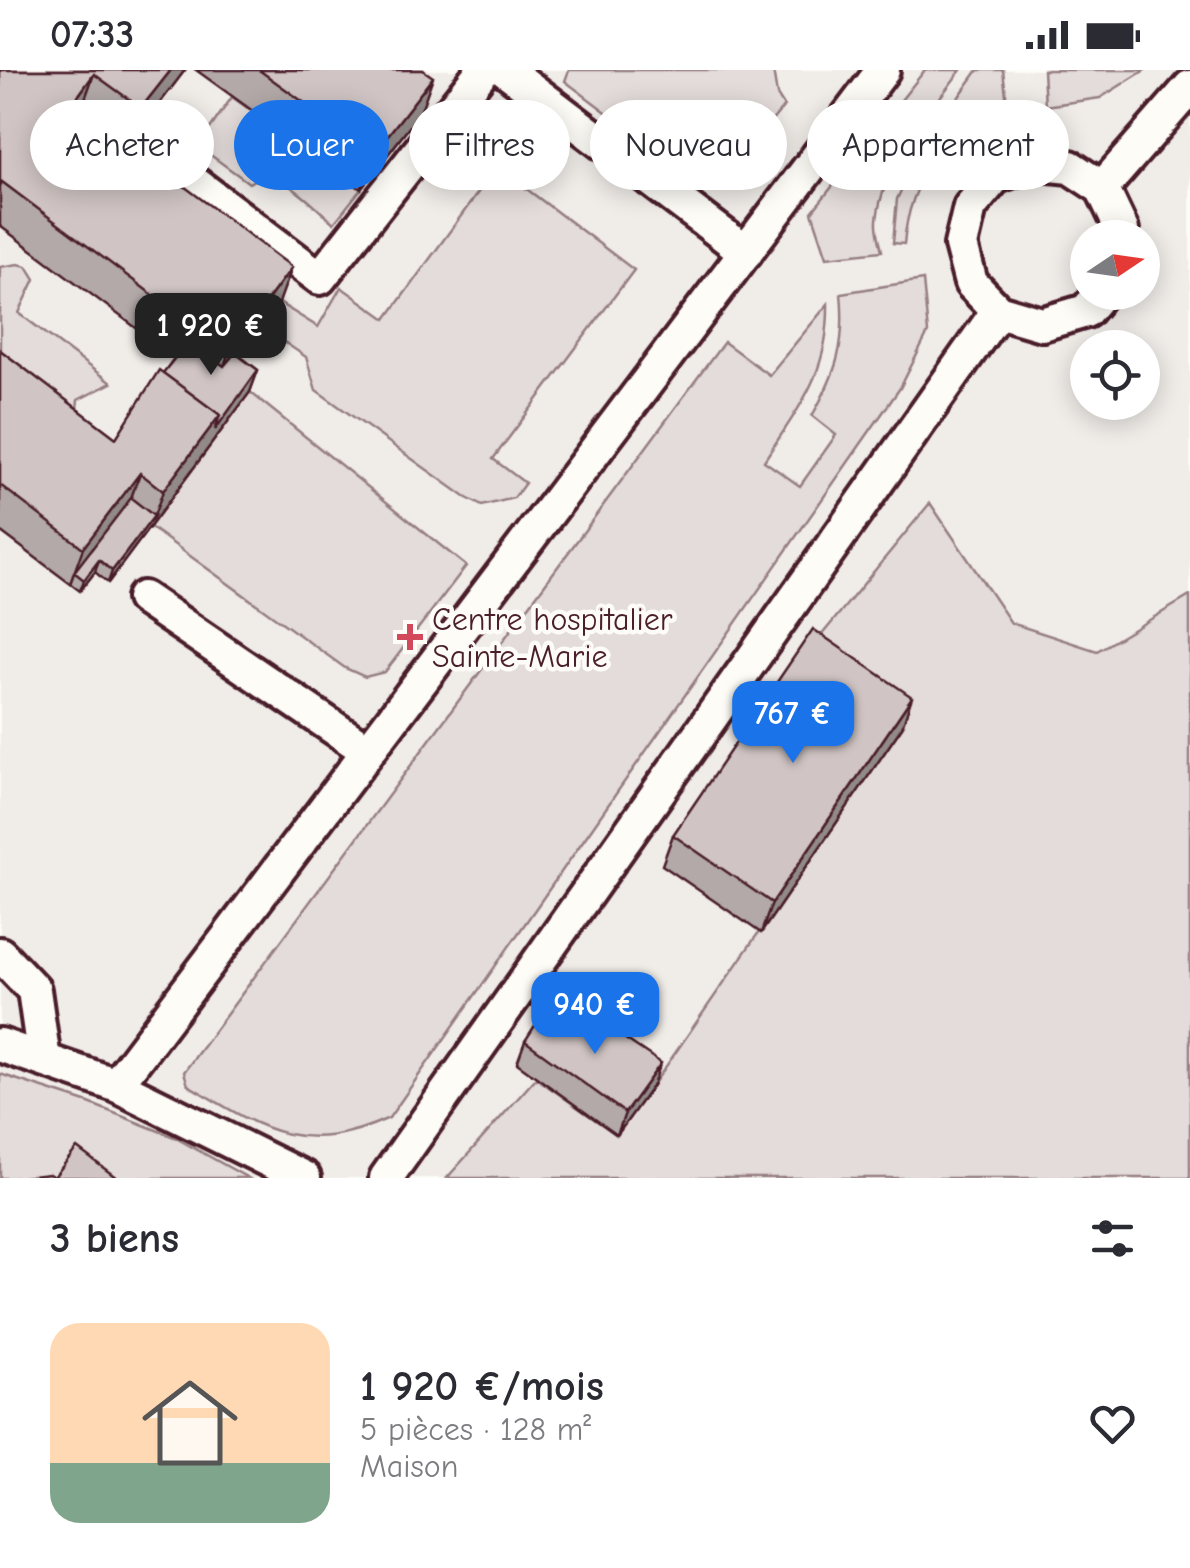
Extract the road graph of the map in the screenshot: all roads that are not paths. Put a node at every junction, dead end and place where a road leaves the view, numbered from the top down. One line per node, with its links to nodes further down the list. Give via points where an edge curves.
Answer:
1 (483, 70): 6 (lane, via 320,278)
2 (506, 70): 8 (lane)
3 (882, 70): 8 (lane)
4 (1190, 87): 5 (lane)
5 (1102, 188): 7 (lane); 10 (lane, via 1070,167 1031,163 995,177 970,207 962,245 971,283)
6 (204, 190)
7 (1117, 220)
8 (746, 252): 12 (lane)
9 (1087, 310): 10 (lane, via 1042,324)
10 (998, 311): 18 (lane)
11 (142, 598): 12 (lane)
12 (368, 751): 16 (lane)
13 (0, 954): 15 (lane, via 34,990)
14 (0, 1045): 15 (lane)
15 (44, 1060): 16 (lane)
16 (116, 1085): 17 (lane)
17 (304, 1178)
18 (386, 1178)

